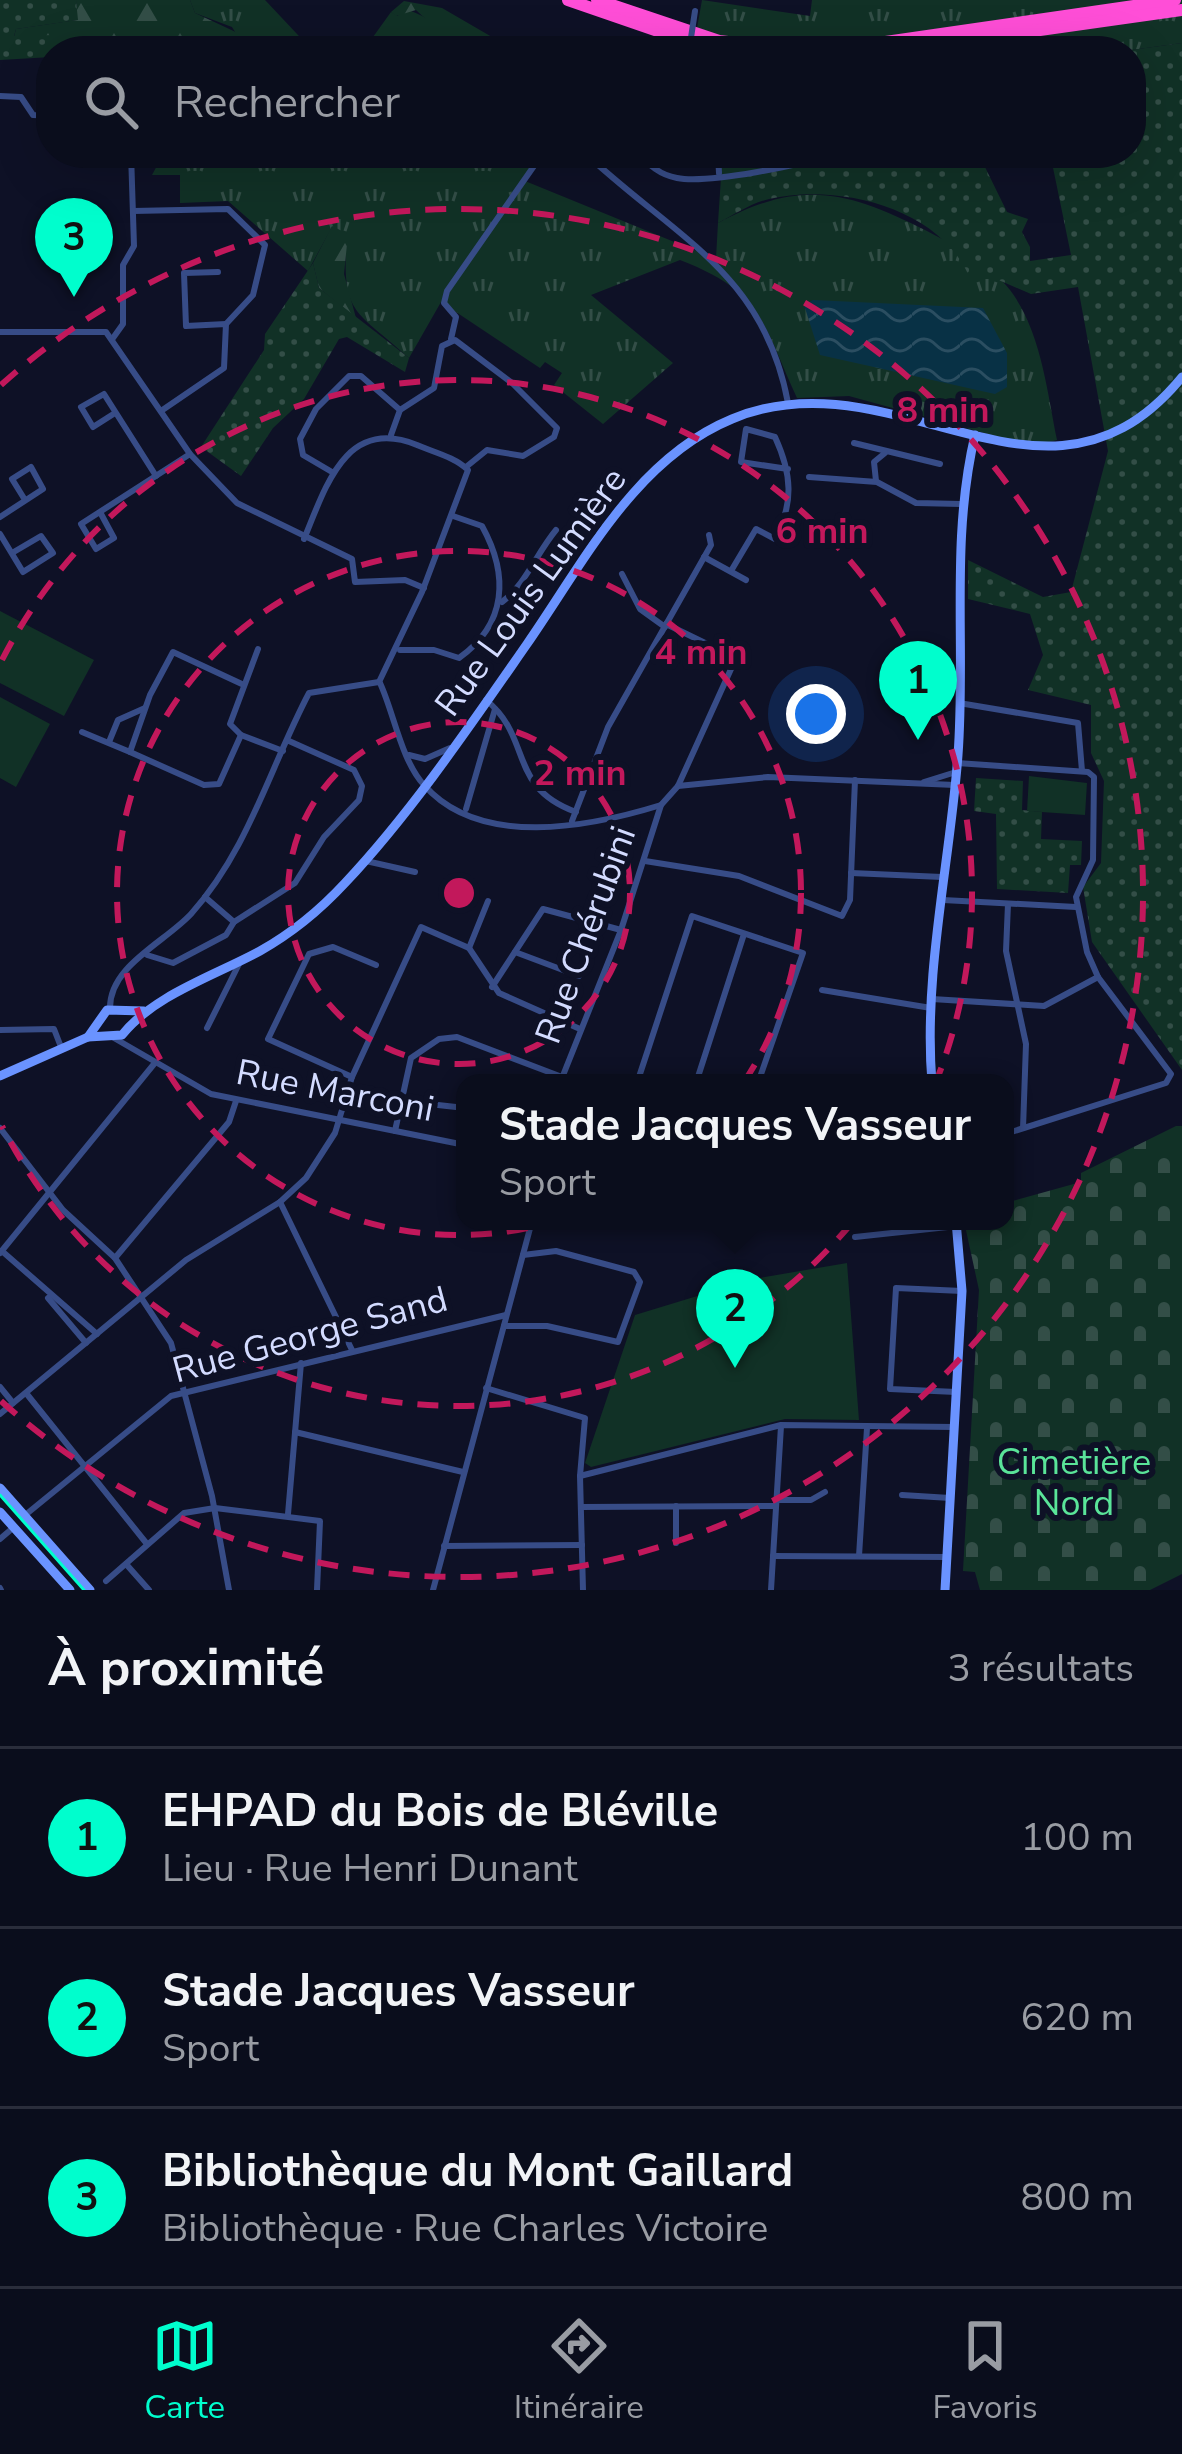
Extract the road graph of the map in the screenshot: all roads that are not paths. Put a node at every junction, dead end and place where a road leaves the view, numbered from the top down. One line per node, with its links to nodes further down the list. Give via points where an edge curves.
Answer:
1 (568, 0): 6 (highway)
2 (597, 0): 8 (highway)
3 (698, 0): 7 (street, bridge)
4 (1175, 0): 9 (highway)
5 (1182, 10): 10 (highway)
6 (672, 36)
7 (691, 36)
8 (704, 36)
9 (903, 36)
10 (997, 36)
11 (0, 96): 12 (street, via 21,97)
12 (36, 115)
13 (132, 168): 20 (street)
14 (533, 168): 25 (street, via 447,291 443,303 456,317)
15 (601, 168): 27 (street, via 721,263 762,327)
16 (660, 168): 19 (street, via 675,178)
17 (719, 168): 19 (street)
18 (771, 168): 19 (street)
19 (719, 173)
20 (133, 211): 22 (street, via 228,208 258,233 265,245 253,295); 24 (street, via 125,314)
21 (218, 272): 22 (street, via 184,274 186,326)
22 (226, 324): 29 (street, via 224,368)
23 (0, 332): 24 (street, via 97,331)
24 (113, 338): 29 (street)
25 (452, 339): 28 (street, via 442,346 434,388); 37 (street, via 557,428 523,456 487,450)
26 (1182, 377): 32 (main road, Rue Louis Lumière, via 1145,416 1100,441 1026,449)
27 (788, 403): 32 (main road, Rue Louis Lumière, via 856,403); 64 (main road, Rue Louis Lumière, via 713,427 646,478)
28 (400, 410): 31 (street); 39 (street, via 361,376 349,376 299,439 303,455)
29 (161, 411): 35 (street)
30 (115, 413): 30 (street, via 104,394 81,407 93,427); 40 (street)
31 (391, 435): 37 (street); 39 (street, via 373,437)
32 (975, 435): 44 (main road)
33 (854, 443): 34 (street)
34 (888, 452): 36 (street); 42 (street, via 874,462)
35 (190, 454): 40 (street); 51 (street, via 237,503)
36 (940, 464)
37 (466, 468): 46 (street)
38 (788, 469): 38 (street, via 775,437 746,429 741,462); 54 (street, via 789,513 775,538 756,529)
39 (332, 472): 51 (street)
40 (156, 476): 45 (street)
41 (809, 477): 42 (street)
42 (877, 482): 44 (street, via 916,503)
43 (25, 500): 43 (street, via 43,489 31,467 12,479); 47 (street)
44 (962, 504): 65 (main road)
45 (100, 512): 45 (street, via 81,524 96,549 115,538)
46 (453, 516): 57 (street); 58 (street, via 482,526 496,552)
47 (0, 517)
48 (556, 530): 58 (street, via 521,588)
49 (0, 534): 52 (street)
50 (709, 535): 53 (street)
51 (304, 539): 57 (street, via 352,559 355,582 406,580)
52 (12, 553): 52 (street, via 23,572 52,553 41,536)
53 (704, 557): 54 (street); 59 (street)
54 (731, 572): 56 (street)
55 (622, 574): 59 (street, via 630,596)
56 (746, 580)
57 (424, 588): 61 (street)
58 (500, 603): 61 (street, via 476,646 459,658)
59 (665, 625): 82 (street, via 736,658); 85 (street, via 608,727)
60 (258, 649): 63 (street)
61 (398, 650): 62 (street)
62 (380, 682): 70 (street, via 311,692); 75 (street)
63 (244, 685): 66 (street, via 173,652); 69 (street, via 230,717)
64 (486, 700): 67 (street); 72 (main road, Rue Louis Lumière)
65 (959, 703): 76 (main road); 77 (street, via 1078,723)
66 (145, 708): 71 (street, via 118,720); 73 (street)
67 (496, 709): 84 (street); 85 (street, via 533,787)
68 (82, 732): 71 (street)
69 (241, 735): 73 (street, via 220,784 204,785); 74 (street)
70 (288, 740): 74 (street); 97 (street, via 354,770 362,795 295,883)
71 (109, 742): 73 (street)
72 (453, 746): 75 (street, via 434,757); 80 (main road, Rue Louis Lumière)
73 (130, 752)
74 (283, 752): 92 (street, via 243,843)
75 (409, 755): 80 (street)
76 (957, 768): 77 (street); 79 (street); 81 (main road)
77 (1082, 771): 96 (street, via 1096,785 1093,860)
78 (855, 780): 79 (street); 82 (street, via 733,777); 90 (street)
79 (921, 783): 81 (street)
80 (423, 784): 86 (street, via 492,825); 87 (main road, Rue Louis Lumière)
81 (955, 785): 91 (main road)
82 (678, 786): 83 (street)
83 (661, 805): 86 (street); 88 (street, Rue Chérubini)
84 (466, 809)
85 (576, 812): 86 (street)
86 (572, 821)
87 (364, 861): 89 (street); 103 (main road, Rue Louis Lumière, via 300,925)
88 (645, 862): 90 (street, via 739,876 842,916); 98 (street, Rue Chérubini)
89 (415, 872)
90 (851, 873): 91 (street)
91 (945, 877): 93 (main road)
92 (205, 897): 97 (street); 102 (street)
93 (943, 900): 95 (street); 109 (main road)
94 (488, 901): 100 (street)
95 (1008, 904): 96 (street); 110 (street, via 1006,951)
96 (1076, 908): 106 (street)
97 (234, 922): 102 (street, via 173,963)
98 (621, 930): 101 (street, via 543,909); 115 (street, Rue Chérubini)
99 (744, 934): 122 (street, via 692,916); 123 (street); 124 (street, via 803,953)
100 (470, 948): 107 (street); 127 (street, via 421,927)
101 (515, 952): 105 (street); 107 (street)
102 (147, 955): 111 (street, via 111,986)
103 (241, 961): 112 (main road, Rue Louis Lumière); 114 (street)
104 (376, 965): 127 (street, via 333,947 309,955 268,1039)
105 (579, 976)
106 (1098, 977): 110 (street, via 1044,1006); 133 (street, via 1157,1049 1170,1078)
107 (492, 987): 115 (street)
108 (822, 991): 109 (street)
109 (932, 1004): 110 (street); 125 (main road)
110 (1019, 1005): 133 (street)
111 (110, 1009): 113 (main road, Rue Louis Lumière); 117 (main road)
112 (147, 1010): 113 (main road, Rue Louis Lumière); 117 (main road, Rue Louis Lumière)
113 (124, 1012): 117 (main road)
114 (207, 1028)
115 (580, 1029): 121 (street, Rue Chérubini)
116 (0, 1030): 118 (street, via 54,1029)
117 (114, 1031): 118 (main road, Rue Louis Lumière); 119 (street, Rue Marconi)
118 (61, 1048): 126 (main road, Rue Louis Lumière)
119 (154, 1064): 128 (street, Rue Marconi); 137 (street)
120 (539, 1074): 129 (street, via 447,1037 411,1058)
121 (563, 1074)
122 (640, 1074)
123 (699, 1074)
124 (761, 1074)
125 (932, 1074)
126 (0, 1076)
127 (352, 1077): 131 (street)
128 (236, 1101): 131 (street, Rue Marconi); 145 (street, via 229,1122)
129 (402, 1101): 130 (street); 134 (street)
130 (456, 1107)
131 (338, 1120): 134 (street, Rue Marconi); 138 (street, via 325,1154)
132 (0, 1128): 137 (street)
133 (1023, 1128): 135 (street)
134 (395, 1131): 136 (street, Rue Marconi)
135 (1014, 1131)
136 (456, 1143)
137 (49, 1193): 143 (street); 145 (street)
138 (280, 1202): 148 (street, via 214,1240); 153 (street)
139 (530, 1230): 144 (street)
140 (910, 1230): 142 (street)
141 (957, 1230): 147 (main road)
142 (855, 1237)
143 (1, 1252): 146 (street)
144 (523, 1255): 149 (street); 150 (street, via 571,1255 634,1271 640,1282 618,1342 548,1326)
145 (116, 1258): 148 (street)
146 (34, 1281): 151 (street); 152 (street)
147 (962, 1291): 158 (main road); 158 (street, via 896,1288 890,1389)
148 (146, 1297): 151 (street); 157 (street)
149 (506, 1315): 150 (street); 153 (street, Rue George Sand)
150 (504, 1326): 156 (street)
151 (98, 1335): 152 (street)
152 (87, 1344): 159 (street)
153 (352, 1350): 154 (street, Rue George Sand)
154 (301, 1363): 157 (street, Rue George Sand); 165 (street)
155 (0, 1387): 160 (street)
156 (486, 1388): 167 (street); 168 (street, via 585,1418)
157 (187, 1390): 166 (street, Rue George Sand); 176 (street)
158 (956, 1392): 163 (main road)
159 (26, 1393): 160 (street); 166 (street)
160 (14, 1403): 161 (street)
161 (0, 1414)
162 (781, 1425): 164 (street); 168 (street); 173 (street)
163 (954, 1426): 164 (street); 172 (main road)
164 (867, 1427): 187 (street)
165 (296, 1432): 167 (street); 178 (street)
166 (82, 1467): 179 (street, Rue George Sand); 182 (street)
167 (463, 1472): 185 (street)
168 (580, 1476): 175 (street)
169 (0, 1488): 179 (main road)
170 (825, 1492): 173 (street)
171 (902, 1496): 172 (street)
172 (950, 1498): 188 (main road)
173 (776, 1503): 174 (street); 186 (street)
174 (676, 1506): 175 (street); 183 (street)
175 (581, 1507): 184 (street)
176 (215, 1508): 178 (street); 182 (street, via 184,1513); 194 (street)
177 (0, 1512): 180 (main road)
178 (288, 1514): 195 (street, via 320,1521)
179 (24, 1516): 192 (main road)
180 (14, 1527): 181 (street); 191 (main road)
181 (0, 1539)
182 (147, 1544): 189 (street)
183 (676, 1544)
184 (582, 1545): 185 (street); 197 (street)
185 (444, 1546): 196 (street)
186 (773, 1556): 187 (street); 198 (street)
187 (859, 1556): 188 (street)
188 (947, 1557): 199 (main road)
189 (127, 1564): 190 (street); 193 (street)
190 (106, 1581)
191 (70, 1590)
192 (90, 1590)
193 (149, 1590)
194 (229, 1590)
195 (317, 1590)
196 (433, 1590)
197 (583, 1590)
198 (771, 1590)
199 (945, 1590)

